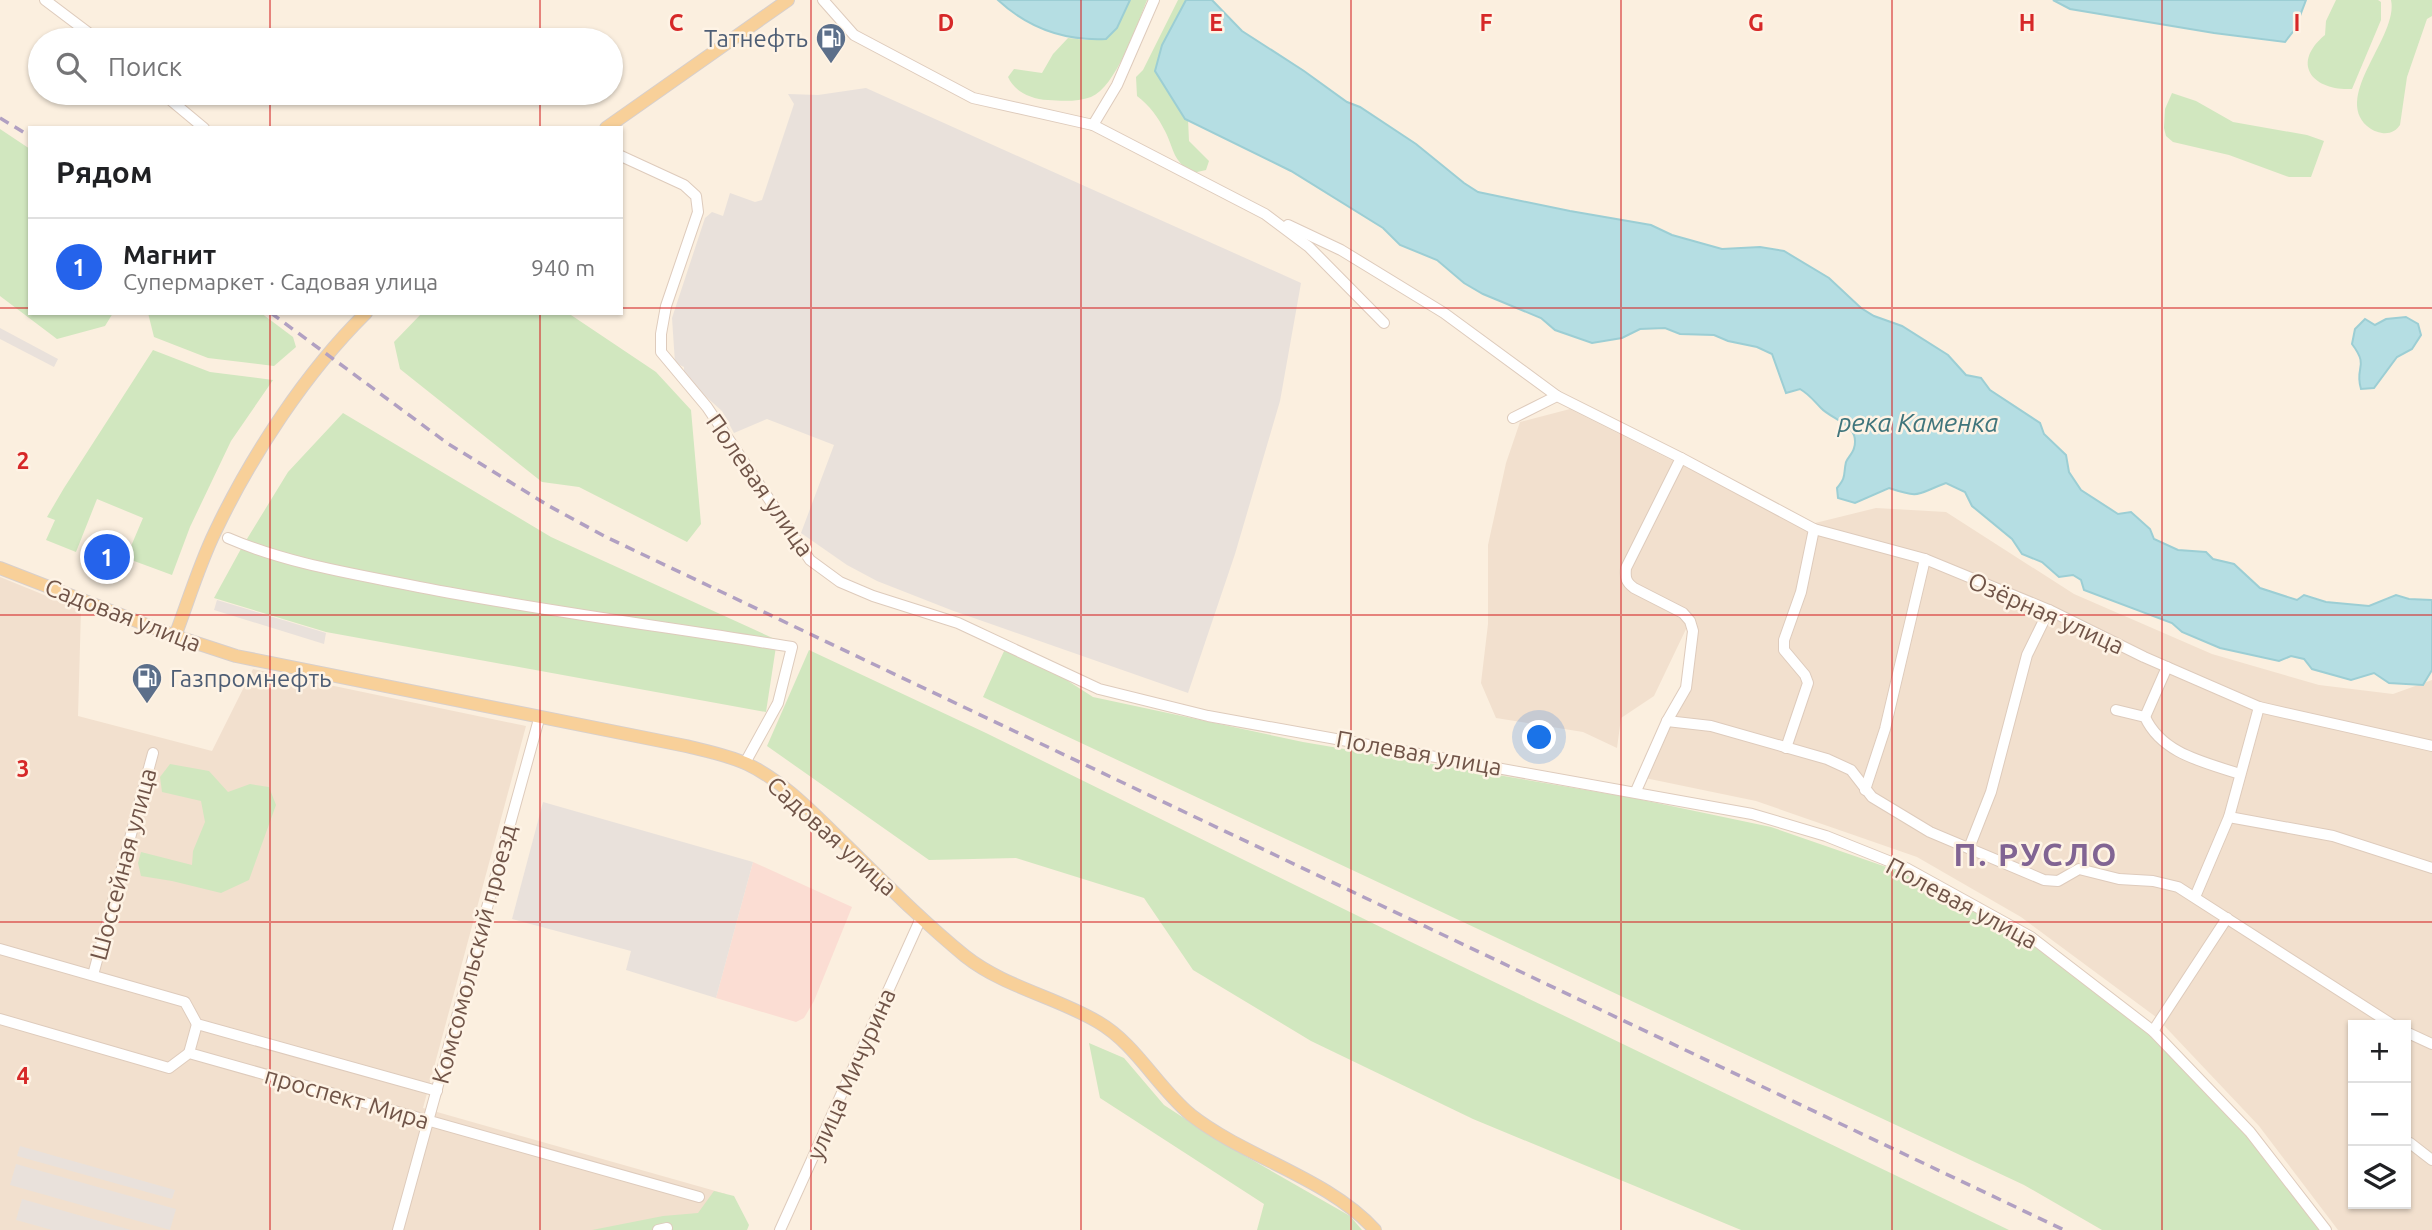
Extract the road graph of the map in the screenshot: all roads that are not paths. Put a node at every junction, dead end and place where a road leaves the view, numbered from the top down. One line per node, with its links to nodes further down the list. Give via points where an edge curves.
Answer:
1 (45, 0): 5 (street)
2 (788, 0): 9 (main road)
3 (823, 0): 7 (street, via 853,35 973,98)
4 (1154, 0): 7 (street, via 1117,85)
5 (82, 28)
6 (176, 105): 8 (street)
7 (1093, 125): 11 (street)
8 (202, 126)
9 (609, 126)
10 (623, 157): 35 (street, Полевая улица, via 696,196 698,212 666,306 661,352 707,407 810,560 840,582 958,623 1099,689 1208,716)
11 (1265, 214): 13 (street, via 1309,247); 14 (street, Озёрная улица, via 1341,250 1444,313)
12 (364, 315): 22 (main road, via 316,368 235,493 214,532)
13 (1384, 323)
14 (1557, 396): 15 (street); 16 (street, Озёрная улица)
15 (1513, 418)
16 (1681, 458): 17 (street, Озёрная улица); 28 (street, via 1625,575 1634,588 1683,613 1693,631 1686,688)
17 (1814, 529): 19 (street, Озёрная улица); 30 (street, via 1801,592 1784,640 1784,650 1808,683)
18 (228, 538): 32 (street, via 256,550 370,577 792,647 778,704)
19 (1925, 559): 21 (street, Озёрная улица); 34 (street, via 1885,729)
20 (0, 568): 22 (main road, Садовая улица)
21 (2049, 610): 23 (street, Озёрная улица); 37 (street, via 2027,654 1991,792)
22 (175, 636): 27 (main road, Садовая улица, via 236,656)
23 (2167, 667): 24 (street, Озёрная улица); 26 (street)
24 (2259, 707): 29 (street, Озёрная улица); 33 (street)
25 (2116, 710): 26 (street)
26 (2145, 717): 33 (street, via 2152,731 2180,754)
27 (539, 719): 32 (main road, Садовая улица, via 695,748); 51 (street, Комсомольский проезд)
28 (1667, 721): 30 (street, Полевая улица, via 1711,726); 35 (street)
29 (2432, 746)
30 (1786, 748): 34 (street, Полевая улица, via 1851,770)
31 (153, 753): 43 (street, Шоссейная улица)
32 (745, 763): 40 (main road, Садовая улица, via 807,806)
33 (2240, 774): 36 (street)
34 (1865, 790): 37 (street, Полевая улица, via 1930,832)
35 (1636, 791): 47 (street, Полевая улица, via 1752,814 1826,836 1906,868 2031,937)
36 (2230, 817): 38 (street, via 2333,836); 39 (street)
37 (1969, 848): 39 (street, Полевая улица, via 2044,880 2058,881 2085,870 2166,883)
38 (2432, 868)
39 (2195, 897): 41 (street, Полевая улица)
40 (921, 918): 57 (street, улица Мичурина); 58 (main road, Садовая улица, via 967,958 995,975 1102,1024 1193,1116 1347,1205)
41 (2227, 918): 45 (street, Полевая улица); 47 (street)
42 (0, 949): 43 (street)
43 (93, 975): 46 (street, via 185,1002)
44 (0, 1019): 50 (street, via 169,1068)
45 (2385, 1020)
46 (197, 1024): 50 (street); 51 (street, проспект Мира)
47 (2153, 1031): 59 (street, Полевая улица, via 2250,1132)
48 (2411, 1034): 49 (street)
49 (2432, 1044)
50 (189, 1053): 52 (street, проспект Мира)
51 (437, 1091): 52 (street, Комсомольский проезд)
52 (428, 1122): 55 (street, проспект Мира); 56 (street, Комсомольский проезд)
53 (2411, 1144): 54 (street)
54 (2432, 1160)
55 (699, 1196)
56 (398, 1230)
57 (780, 1230)
58 (1375, 1230)
59 (2326, 1230)

